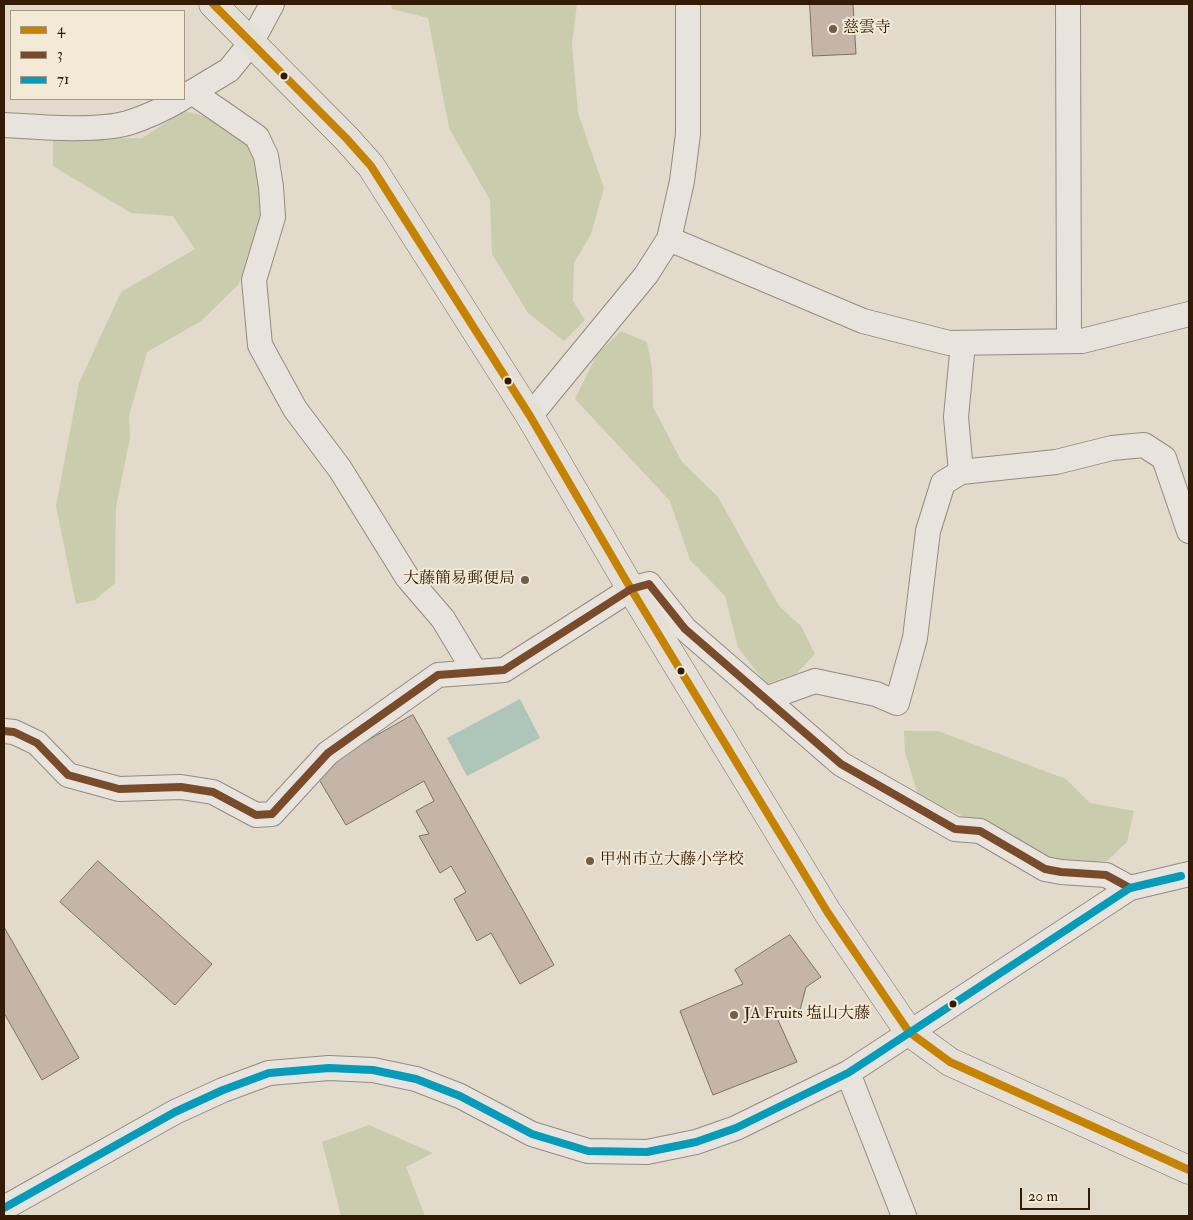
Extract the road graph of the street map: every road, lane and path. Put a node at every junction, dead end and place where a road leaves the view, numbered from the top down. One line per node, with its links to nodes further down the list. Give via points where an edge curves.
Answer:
1 (213, 4): 5 (main road)
2 (272, 4): 5 (street)
3 (688, 4): 9 (street, via 688,134)
4 (1068, 4): 11 (street)
5 (252, 43): 6 (street, via 229,70); 13 (main road, via 370,166)
6 (186, 96): 17 (street, via 257,137 266,156 273,216 254,280 260,345 295,409 340,470 407,577 443,619)
7 (179, 100): 8 (street, via 126,124 94,127)
8 (4, 125)
9 (669, 239): 12 (street, via 864,321 948,343); 13 (street, via 646,275)
10 (1189, 314): 11 (street, via 1082,341)
11 (1069, 341): 12 (street)
12 (963, 342): 14 (street, via 956,417)
13 (530, 416): 16 (main road)
14 (961, 472): 15 (street, via 1056,462 1112,448 1144,445 1164,458); 18 (street, via 943,483 928,531 915,638 897,703 876,694 815,681)
15 (1189, 529)
16 (631, 589): 17 (street, via 504,670); 18 (street, via 649,584 685,629); 22 (main road, via 828,913)
17 (475, 672): 19 (street, via 438,675 415,691 328,753 272,814 256,815 213,792 181,787 119,789 68,775 38,744 14,732)
18 (765, 699): 21 (street, via 841,764 955,829 980,831 1045,869 1106,874)
19 (4, 731)
20 (1189, 874): 21 (street)
21 (1130, 888): 22 (street)
22 (909, 1032): 23 (street); 24 (main road, via 950,1062)
23 (848, 1073): 25 (street, via 736,1128 696,1142 647,1152 588,1151 532,1134 460,1096 416,1079 373,1070 329,1068 269,1073 175,1112); 26 (street)
24 (1189, 1170)
25 (4, 1208)
26 (904, 1216)

